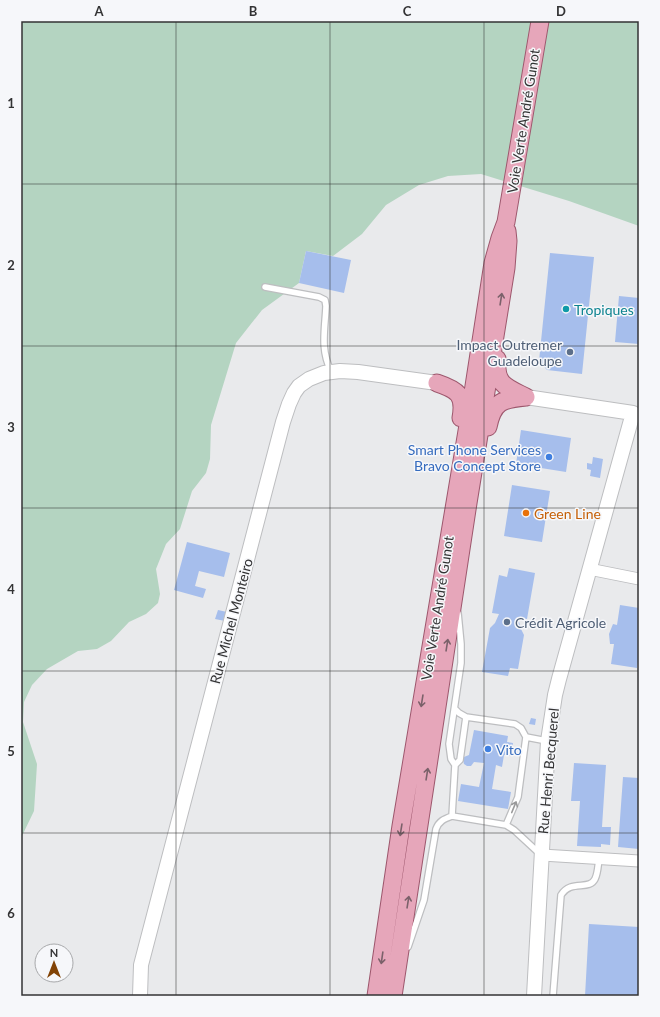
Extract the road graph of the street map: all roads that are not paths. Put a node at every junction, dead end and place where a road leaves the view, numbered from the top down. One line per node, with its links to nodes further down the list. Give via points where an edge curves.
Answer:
1 (540, 21): 3 (main road, Voie Verte André Gunot, via 506,222 506,268)
2 (265, 287): 4 (lane, via 325,300 324,349 325,358)
3 (490, 328): 5 (main road, via 470,372 458,380); 6 (main road, via 499,340 496,370 499,379 510,389); 8 (main road, Voie Verte André Gunot)
4 (332, 372): 5 (street, Rue Michel Monteiro, via 358,372); 23 (street, Rue Michel Monteiro, via 313,377 299,386 283,422 141,965)
5 (437, 383): 8 (main road, via 455,391 463,403 452,485)
6 (526, 397): 7 (street); 8 (main road, via 504,400 493,410 478,485 474,494)
7 (636, 413): 9 (street, Rue Henri Becquerel)
8 (462, 500): 11 (main road, Voie Verte André Gunot); 24 (main road, Voie Verte André Gunot, one-way to 24, via 401,826)
9 (590, 569): 10 (street); 15 (street, Rue Henri Becquerel, via 555,695)
10 (639, 579)
11 (455, 588): 12 (lane, via 462,644); 22 (main road, Voie Verte André Gunot, one-way to 11)
12 (455, 709): 13 (lane); 16 (lane, via 449,744 451,759)
13 (466, 717): 14 (lane, via 515,724); 16 (lane, via 460,760)
14 (526, 737): 15 (lane); 18 (lane, one-way to 14, via 518,797)
15 (548, 741): 19 (street, Rue Henri Becquerel)
16 (455, 765): 17 (lane)
17 (452, 816): 18 (lane); 22 (lane, via 438,823 424,900)
18 (506, 825): 19 (lane)
19 (542, 855): 20 (street); 26 (street, Rue Henri Becquerel)
20 (599, 859): 21 (street); 27 (lane, via 595,880 586,885 565,889 561,895)
21 (639, 861)
22 (396, 979): 25 (main road, Voie Verte André Gunot)
23 (140, 996)
24 (376, 996)
25 (393, 996)
26 (534, 996)
27 (553, 996)

